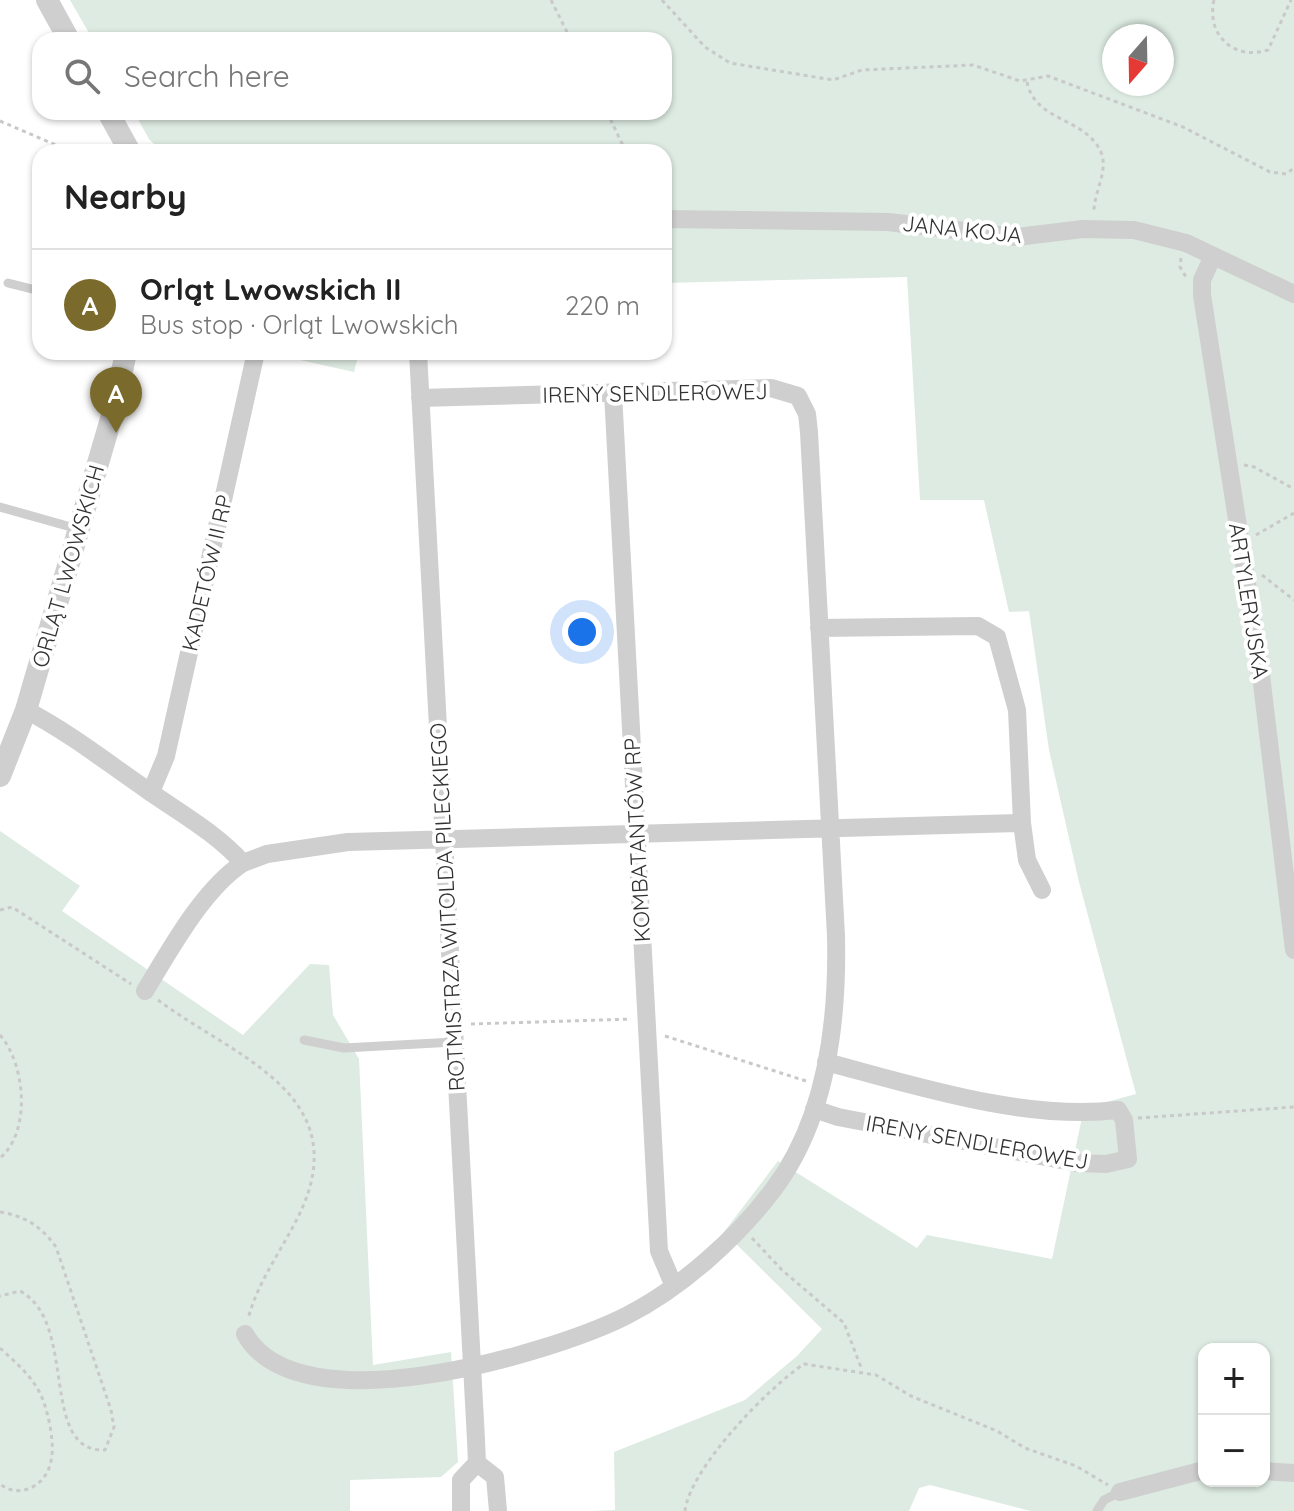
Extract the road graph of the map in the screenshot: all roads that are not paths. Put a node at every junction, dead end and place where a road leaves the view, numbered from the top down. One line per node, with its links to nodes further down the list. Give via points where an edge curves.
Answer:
1 (47, 0): 2 (street)
2 (65, 32)
3 (112, 120): 4 (street)
4 (126, 144)
5 (672, 219): 6 (street, JANA KOJA, via 888,222 1016,237 1108,228 1163,236)
6 (1213, 256): 9 (street, JANA KOJA); 27 (street, ARTYLERYJSKA, via 1202,280 1202,295 1269,735)
7 (8, 283): 8 (lane)
8 (32, 289)
9 (1294, 294)
10 (124, 360): 16 (street, ORLĄT LWOWSKICH)
11 (254, 360): 20 (street, KADETÓW II RP, via 166,756)
12 (418, 360): 14 (street, ROTMISTRZA WITOLDA PILECKIEGO)
13 (613, 393): 14 (street, IRENY SENDLEROWEJ); 17 (street, IRENY SENDLEROWEJ, via 771,388 798,396 809,432); 23 (street, KOMBATANTÓW RP)
14 (420, 398): 24 (street, ROTMISTRZA WITOLDA PILECKIEGO)
15 (0, 507): 16 (lane)
16 (78, 529): 18 (street, ORLĄT LWOWSKICH)
17 (819, 628): 21 (street, via 978,626 997,637 1017,710); 22 (street, IRENY SENDLEROWEJ)
18 (26, 710): 19 (street, ORLĄT LWOWSKICH); 20 (street)
19 (0, 776)
20 (151, 792): 25 (street, via 228,846)
21 (1022, 823): 22 (street); 26 (street, via 1027,860)
22 (830, 829): 23 (street); 31 (street, IRENY SENDLEROWEJ, via 836,968)
23 (637, 833): 24 (street); 33 (street, KOMBATANTÓW RP, via 659,1251)
24 (444, 840): 25 (street, via 301,847); 29 (street, ROTMISTRZA WITOLDA PILECKIEGO)
25 (243, 863): 28 (street, via 210,893)
26 (1042, 890)
27 (1294, 950)
28 (145, 991)
29 (454, 1033): 30 (lane, via 344,1048); 35 (street, ROTMISTRZA WITOLDA PILECKIEGO)
30 (304, 1040)
31 (826, 1062): 32 (street, IRENY SENDLEROWEJ); 32 (street, IRENY SENDLEROWEJ, via 1045,1111 1118,1110 1128,1159 1077,1163)
32 (814, 1109): 33 (street, IRENY SENDLEROWEJ, via 784,1173 740,1227)
33 (673, 1284): 35 (street, IRENY SENDLEROWEJ, via 626,1316 578,1337)
34 (245, 1334): 35 (street, IRENY SENDLEROWEJ, via 253,1349 269,1360 335,1381 377,1381)
35 (472, 1365): 36 (street, ROTMISTRZA WITOLDA PILECKIEGO)
36 (477, 1463): 41 (street, ROTMISTRZA WITOLDA PILECKIEGO, via 461,1480); 42 (street, ROTMISTRZA WITOLDA PILECKIEGO, via 495,1477)
37 (1270, 1471): 39 (street)
38 (1198, 1472): 40 (street)
39 (1294, 1473)
40 (1120, 1492): 43 (lane, via 1104,1500)
41 (461, 1511)
42 (498, 1511)
43 (1097, 1511)

